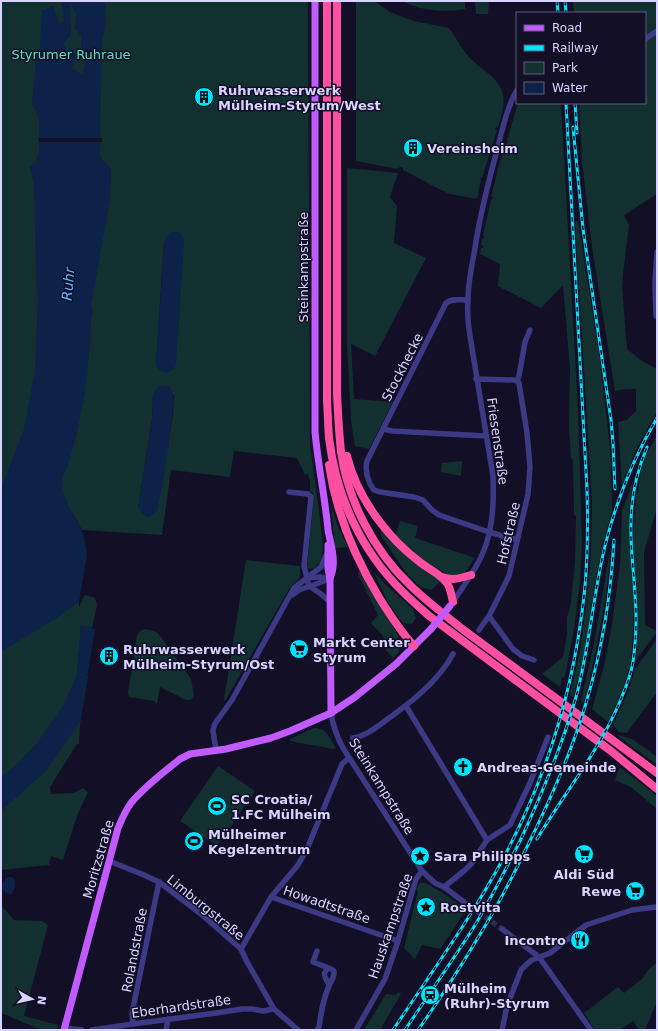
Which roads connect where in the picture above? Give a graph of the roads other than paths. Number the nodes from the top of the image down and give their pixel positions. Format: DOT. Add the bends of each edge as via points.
graph roads {
  1 [pos="315,1"];
  2 [pos="327,1"];
  3 [pos="337,1"];
  4 [pos="657,31"];
  5 [pos="646,38"];
  6 [pos="516,92"];
  7 [pos="657,252"];
  8 [pos="468,300"];
  9 [pos="656,316"];
  10 [pos="530,330"];
  11 [pos="476,379"];
  12 [pos="517,381"];
  13 [pos="338,421"];
  14 [pos="383,429"];
  15 [pos="486,436"];
  16 [pos="329,437"];
  17 [pos="289,492"];
  18 [pos="489,532"];
  19 [pos="329,533"];
  20 [pos="517,540"];
  21 [pos="328,550"];
  22 [pos="471,575"];
  23 [pos="441,577"];
  24 [pos="307,578"];
  25 [pos="330,579"];
  26 [pos="309,586"];
  27 [pos="290,596"];
  28 [pos="330,602"];
  29 [pos="451,604"];
  30 [pos="489,616"];
  31 [pos="479,630"];
  32 [pos="414,646"];
  33 [pos="453,654"];
  34 [pos="534,660"];
  35 [pos="406,706"];
  36 [pos="331,712"];
  37 [pos="548,737"];
  38 [pos="353,738"];
  39 [pos="216,750"];
  40 [pos="349,758"];
  41 [pos="657,773"];
  42 [pos="657,789"];
  43 [pos="487,840"];
  44 [pos="109,861"];
  45 [pos="422,871"];
  46 [pos="159,882"];
  47 [pos="444,887"];
  48 [pos="272,897"];
  49 [pos="468,905"];
  50 [pos="657,907"];
  51 [pos="502,929"];
  52 [pos="398,941"];
  53 [pos="241,949"];
  54 [pos="317,951"];
  55 [pos="539,957"];
  56 [pos="328,968"];
  57 [pos="329,985"];
  58 [pos="274,1009"];
  59 [pos="168,1019"];
  60 [pos="133,1024"];
  61 [pos="64,1029"];
  62 [pos="82,1030"];
  63 [pos="92,1030"];
  64 [pos="166,1030"];
  65 [pos="298,1030"];
  66 [pos="317,1030"];
  67 [pos="356,1030"];
  68 [pos="502,1030"];
  69 [pos="590,1030"];
  1 -- 19 [label="main road, Steinkampstraße" via="315,432"];
  2 -- 16 [label="highway"];
  3 -- 13 [label="highway"];
  4 -- 5 [label="street"];
  6 -- 8 [label="street, Friesenstraße" via="489,180 469,282"];
  7 -- 9 [label="street"];
  8 -- 11 [label="street, Friesenstraße" via="467,316"];
  8 -- 14 [label="street, Stockhecke" via="450,300 446,303"];
  10 -- 12 [label="street, Hofstraße"];
  11 -- 12 [label="street"];
  11 -- 15 [label="street, Friesenstraße"];
  12 -- 20 [label="street, Hofstraße" via="527,433 530,467 528,494"];
  13 -- 23 [label="highway" via="349,464 363,497 377,519 399,544"];
  13 -- 41 [label="highway" via="347,480 357,507 388,560 409,584 432,606"];
  14 -- 15 [label="street"];
  14 -- 18 [label="street, Stockhecke" via="367,461 367,475 374,490 423,500 439,515"];
  15 -- 18 [label="street, Friesenstraße" via="494,491"];
  16 -- 32 [label="highway" via="331,480 351,543 390,615"];
  16 -- 42 [label="highway" via="338,483 347,510 363,542 402,592 428,615 611,751"];
  17 -- 24 [label="street" via="308,494 311,497 304,566"];
  18 -- 20 [label="street"];
  18 -- 22 [label="street, Friesenstraße" via="480,560"];
  19 -- 21 [label="main road, Steinkampstraße"];
  19 -- 25 [label="main road, Steinkampstraße" via="333,566"];
  20 -- 30 [label="street, Hofstraße" via="509,576"];
  21 -- 24 [label="street" via="321,567"];
  21 -- 25 [label="main road, Steinkampstraße"];
  22 -- 23 [label="highway" via="457,579"];
  22 -- 29 [label="street, Friesenstraße"];
  23 -- 29 [label="highway" via="449,587"];
  24 -- 25 [label="street"];
  24 -- 26 [label="street"];
  24 -- 27 [label="street" via="294,588"];
  25 -- 26 [label="street"];
  25 -- 28 [label="main road, Steinkampstraße"];
  26 -- 27 [label="street"];
  26 -- 28 [label="street"];
  27 -- 39 [label="street" via="232,700 214,726"];
  28 -- 36 [label="main road, Steinkampstraße"];
  29 -- 32 [label="main road, Friesenstraße, bridge"];
  30 -- 31 [label="street, Hofstraße"];
  30 -- 34 [label="street" via="513,649 522,656"];
  32 -- 36 [label="main road, Friesenstraße" via="355,697"];
  33 -- 35 [label="street" via="426,689"];
  35 -- 38 [label="street" via="365,735"];
  35 -- 43 [label="street"];
  36 -- 39 [label="main road, Friesenstraße" via="271,738"];
  36 -- 40 [label="street, Steinkampstraße" via="337,738"];
  37 -- 43 [label="street" via="512,822"];
  39 -- 44 [label="main road, Moritzstraße" via="190,754 180,759 141,792 124,814"];
  40 -- 45 [label="street, Steinkampstraße"];
  40 -- 48 [label="street" via="342,764 308,849"];
  43 -- 47 [label="street" via="472,863"];
  44 -- 46 [label="street, Limburgstraße"];
  44 -- 61 [label="main road, Moritzstraße"];
  45 -- 47 [label="street, Steinkampstraße" via="435,883"];
  45 -- 52 [label="street, Hauskampstraße" via="416,879"];
  46 -- 53 [label="street, Limburgstraße"];
  46 -- 60 [label="street, Rolandstraße" via="132,1013"];
  47 -- 49 [label="street, Steinkampstraße"];
  48 -- 52 [label="street, Howadtstraße"];
  48 -- 53 [label="street"];
  50 -- 55 [label="street" via="632,910 586,926"];
  51 -- 55 [label="street"];
  52 -- 67 [label="street, Hauskampstraße" via="385,979"];
  53 -- 58 [label="street, Limburgstraße"];
  54 -- 56 [label="street" via="313,962"];
  55 -- 68 [label="street" via="521,970 507,1006"];
  55 -- 69 [label="street"];
  56 -- 57 [label="street" via="324,976"];
  56 -- 57 [label="street" via="334,971"];
  57 -- 66 [label="street"];
  58 -- 59 [label="street, Eberhardstraße" via="242,1009"];
  58 -- 65 [label="street, Limburgstraße"];
  59 -- 60 [label="street, Eberhardstraße"];
  59 -- 64 [label="street"];
  60 -- 63 [label="street, Eberhardstraße"];
  61 -- 62 [label="street"];
}
